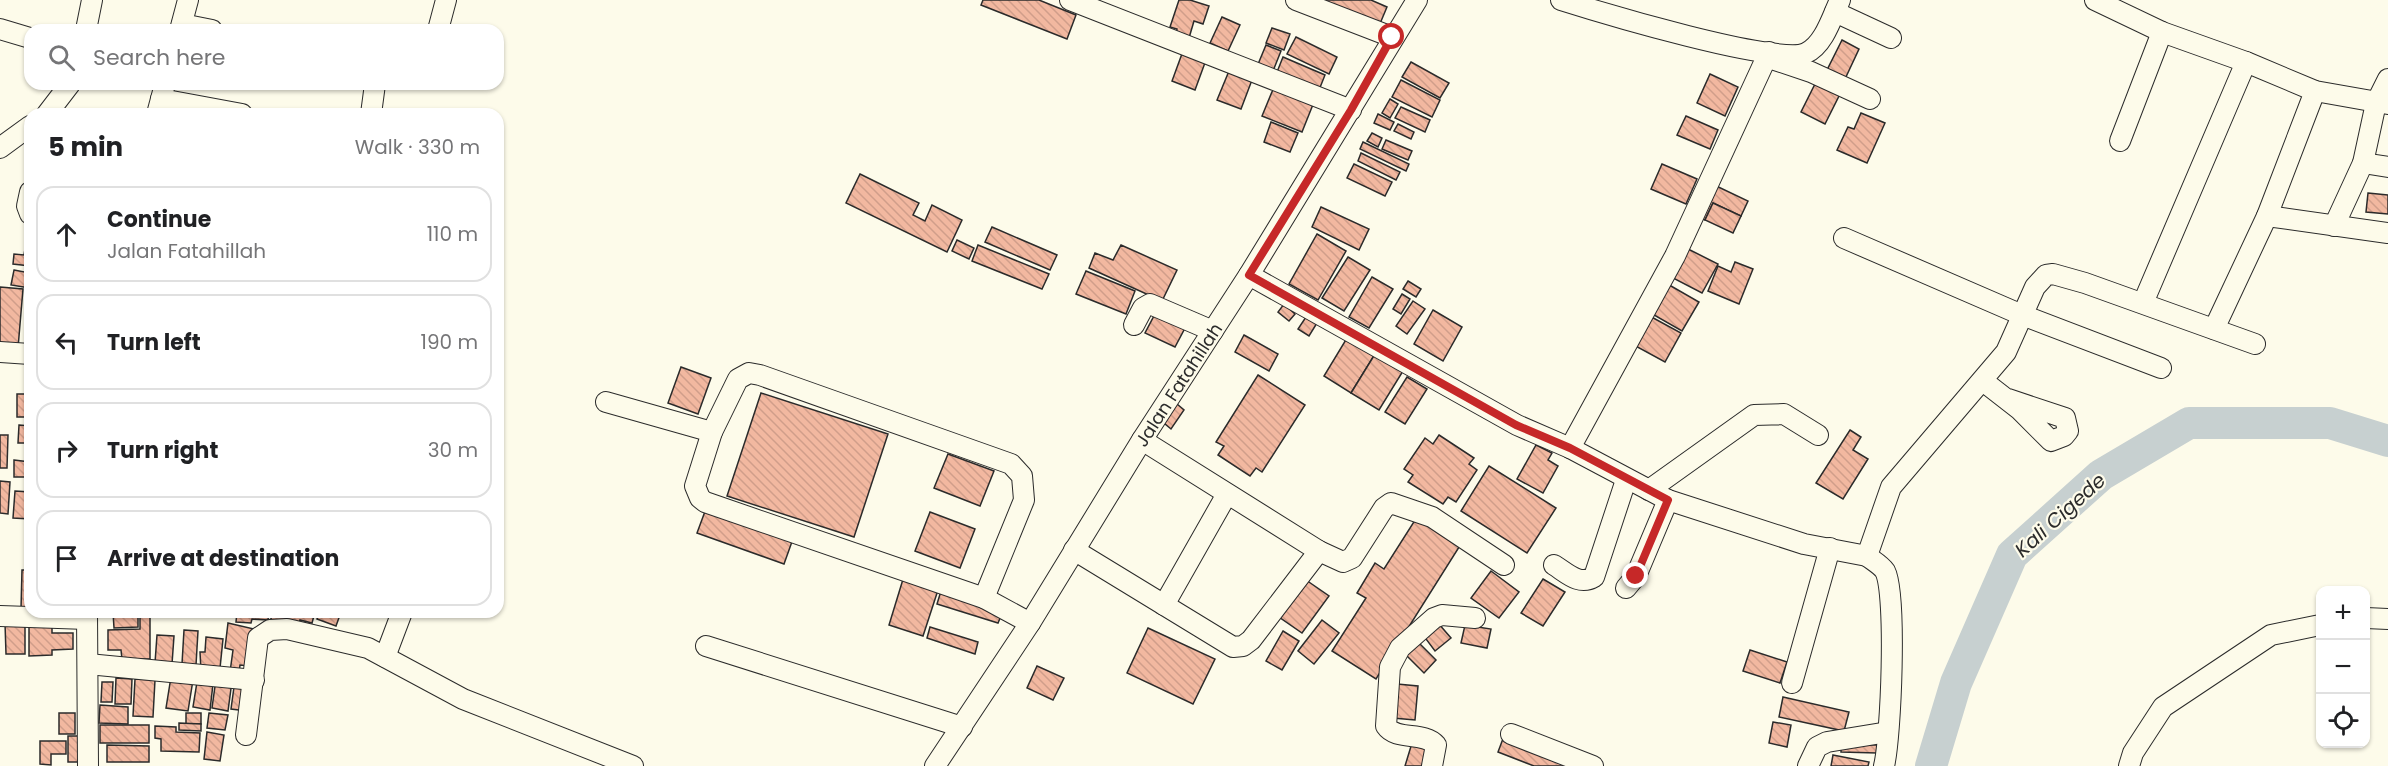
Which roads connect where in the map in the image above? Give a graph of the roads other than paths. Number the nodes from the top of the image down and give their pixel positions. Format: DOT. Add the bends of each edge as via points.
graph roads {
  1 [pos="92,0"];
  2 [pos="188,0"];
  3 [pos="446,0"];
  4 [pos="1070,0"];
  5 [pos="1296,0"];
  6 [pos="1417,0"];
  7 [pos="1562,0"];
  8 [pos="2095,0"];
  9 [pos="1837,6"];
  10 [pos="87,24"];
  11 [pos="182,24"];
  12 [pos="440,24"];
  13 [pos="0,29"];
  14 [pos="2162,32"];
  15 [pos="24,36"];
  16 [pos="1392,37"];
  17 [pos="1891,38"];
  18 [pos="1768,54"];
  19 [pos="2246,62"];
  20 [pos="2388,79"];
  21 [pos="65,90"];
  22 [pos="374,90"];
  23 [pos="2315,91"];
  24 [pos="161,99"];
  25 [pos="1870,99"];
  26 [pos="2382,103"];
  27 [pos="52,108"];
  28 [pos="210,108"];
  29 [pos="372,108"];
  30 [pos="1351,110"];
  31 [pos="24,130"];
  32 [pos="2120,141"];
  33 [pos="0,148"];
  34 [pos="2363,163"];
  35 [pos="2388,167"];
  36 [pos="2267,216"];
  37 [pos="2334,226"];
  38 [pos="2388,233"];
  39 [pos="1844,238"];
  40 [pos="1249,275"];
  41 [pos="2143,303"];
  42 [pos="2022,315"];
  43 [pos="1134,325"];
  44 [pos="2214,329"];
  45 [pos="1213,332"];
  46 [pos="2255,344"];
  47 [pos="0,351"];
  48 [pos="24,353"];
  49 [pos="2161,368"];
  50 [pos="1983,381"];
  51 [pos="2008,399"];
  52 [pos="606,402"];
  53 [pos="712,432"];
  54 [pos="1818,435"];
  55 [pos="1142,440"];
  56 [pos="1570,448"];
  57 [pos="1626,480"];
  58 [pos="1649,490"];
  59 [pos="1227,494"];
  60 [pos="1668,500"];
  61 [pos="1830,548"];
  62 [pos="1074,550"];
  63 [pos="1319,551"];
  64 [pos="1867,556"];
  65 [pos="1504,565"];
  66 [pos="1554,565"];
  67 [pos="1626,588"];
  68 [pos="984,598"];
  69 [pos="1164,605"];
  70 [pos="0,616"];
  71 [pos="24,616"];
  72 [pos="87,618"];
  73 [pos="400,618"];
  74 [pos="1475,618"];
  75 [pos="2370,618"];
  76 [pos="2388,619"];
  77 [pos="1030,622"];
  78 [pos="2316,626"];
  79 [pos="706,646"];
  80 [pos="385,657"];
  81 [pos="88,664"];
  82 [pos="254,680"];
  83 [pos="1792,683"];
  84 [pos="962,727"];
  85 [pos="1888,732"];
  86 [pos="1511,734"];
  87 [pos="246,735"];
  88 [pos="88,766"];
  89 [pos="633,766"];
  90 [pos="935,766"];
  91 [pos="1432,766"];
  92 [pos="1593,766"];
  93 [pos="1808,766"];
  94 [pos="1884,766"];
  95 [pos="2129,766"];
  1 -- 10 [label="street"];
  2 -- 11 [label="street"];
  3 -- 12 [label="street"];
  4 -- 30 [label="street"];
  5 -- 16 [label="street"];
  6 -- 16 [label="street, Jalan Fatahillah"];
  7 -- 18 [label="street"];
  8 -- 14 [label="street"];
  9 -- 17 [label="street"];
  9 -- 18 [label="street" via="1818,45 1805,54"];
  13 -- 15 [label="street"];
  14 -- 19 [label="street"];
  14 -- 32 [label="street"];
  16 -- 30 [label="street, Jalan Fatahillah"];
  18 -- 25 [label="street"];
  18 -- 56 [label="street" via="1675,256"];
  19 -- 23 [label="street"];
  19 -- 41 [label="street"];
  20 -- 26 [label="street"];
  21 -- 27 [label="street"];
  22 -- 29 [label="street"];
  23 -- 26 [label="street"];
  23 -- 36 [label="street"];
  24 -- 28 [label="street"];
  26 -- 34 [label="street"];
  30 -- 40 [label="street, Jalan Fatahillah"];
  31 -- 33 [label="street"];
  34 -- 35 [label="street"];
  34 -- 37 [label="street"];
  36 -- 37 [label="street"];
  36 -- 44 [label="street"];
  37 -- 38 [label="street"];
  39 -- 42 [label="street"];
  40 -- 45 [label="street, Jalan Fatahillah"];
  40 -- 56 [label="street" via="1516,425"];
  41 -- 42 [label="street" via="2053,274 2041,278"];
  41 -- 44 [label="street"];
  42 -- 49 [label="street"];
  42 -- 50 [label="street" via="2006,352"];
  43 -- 45 [label="street" via="1143,308 1150,304"];
  44 -- 46 [label="street"];
  45 -- 55 [label="street, Jalan Fatahillah"];
  47 -- 48 [label="street"];
  50 -- 51 [label="street"];
  50 -- 64 [label="street" via="1891,486"];
  52 -- 53 [label="street"];
  53 -- 68 [label="street" via="694,486 705,502"];
  53 -- 68 [label="street" via="738,379 760,375 1011,464 1022,476 1024,500"];
  54 -- 58 [label="street" via="1784,414 1754,415"];
  55 -- 59 [label="street"];
  55 -- 62 [label="street, Jalan Fatahillah"];
  56 -- 57 [label="street"];
  57 -- 58 [label="street"];
  57 -- 66 [label="street" via="1594,577 1578,580"];
  58 -- 60 [label="street"];
  59 -- 63 [label="street"];
  59 -- 69 [label="street"];
  60 -- 61 [label="street" via="1804,544"];
  60 -- 67 [label="street" via="1636,576"];
  61 -- 64 [label="street"];
  61 -- 83 [label="street"];
  62 -- 69 [label="street"];
  62 -- 77 [label="street, Jalan Fatahillah"];
  63 -- 65 [label="street" via="1343,562 1352,558 1391,503 1432,517"];
  63 -- 69 [label="street" via="1243,646 1233,647"];
  64 -- 85 [label="street" via="1884,571 1893,609"];
  68 -- 77 [label="street"];
  70 -- 71 [label="street"];
  72 -- 81 [label="street"];
  73 -- 80 [label="street"];
  74 -- 91 [label="street" via="1434,618 1407,639 1392,661 1386,726 1391,732 1431,740 1436,745"];
  75 -- 76 [label="street"];
  77 -- 84 [label="street, Jalan Fatahillah"];
  78 -- 95 [label="street" via="2271,635 2163,707 2133,753"];
  79 -- 84 [label="street"];
  80 -- 82 [label="street" via="368,648 301,632 270,630 258,638"];
  80 -- 89 [label="street" via="464,699"];
  81 -- 82 [label="street"];
  81 -- 88 [label="street"];
  82 -- 87 [label="street"];
  84 -- 90 [label="street, Jalan Fatahillah"];
  85 -- 93 [label="street" via="1827,742 1817,747"];
  85 -- 94 [label="street"];
  86 -- 92 [label="street"];
}
